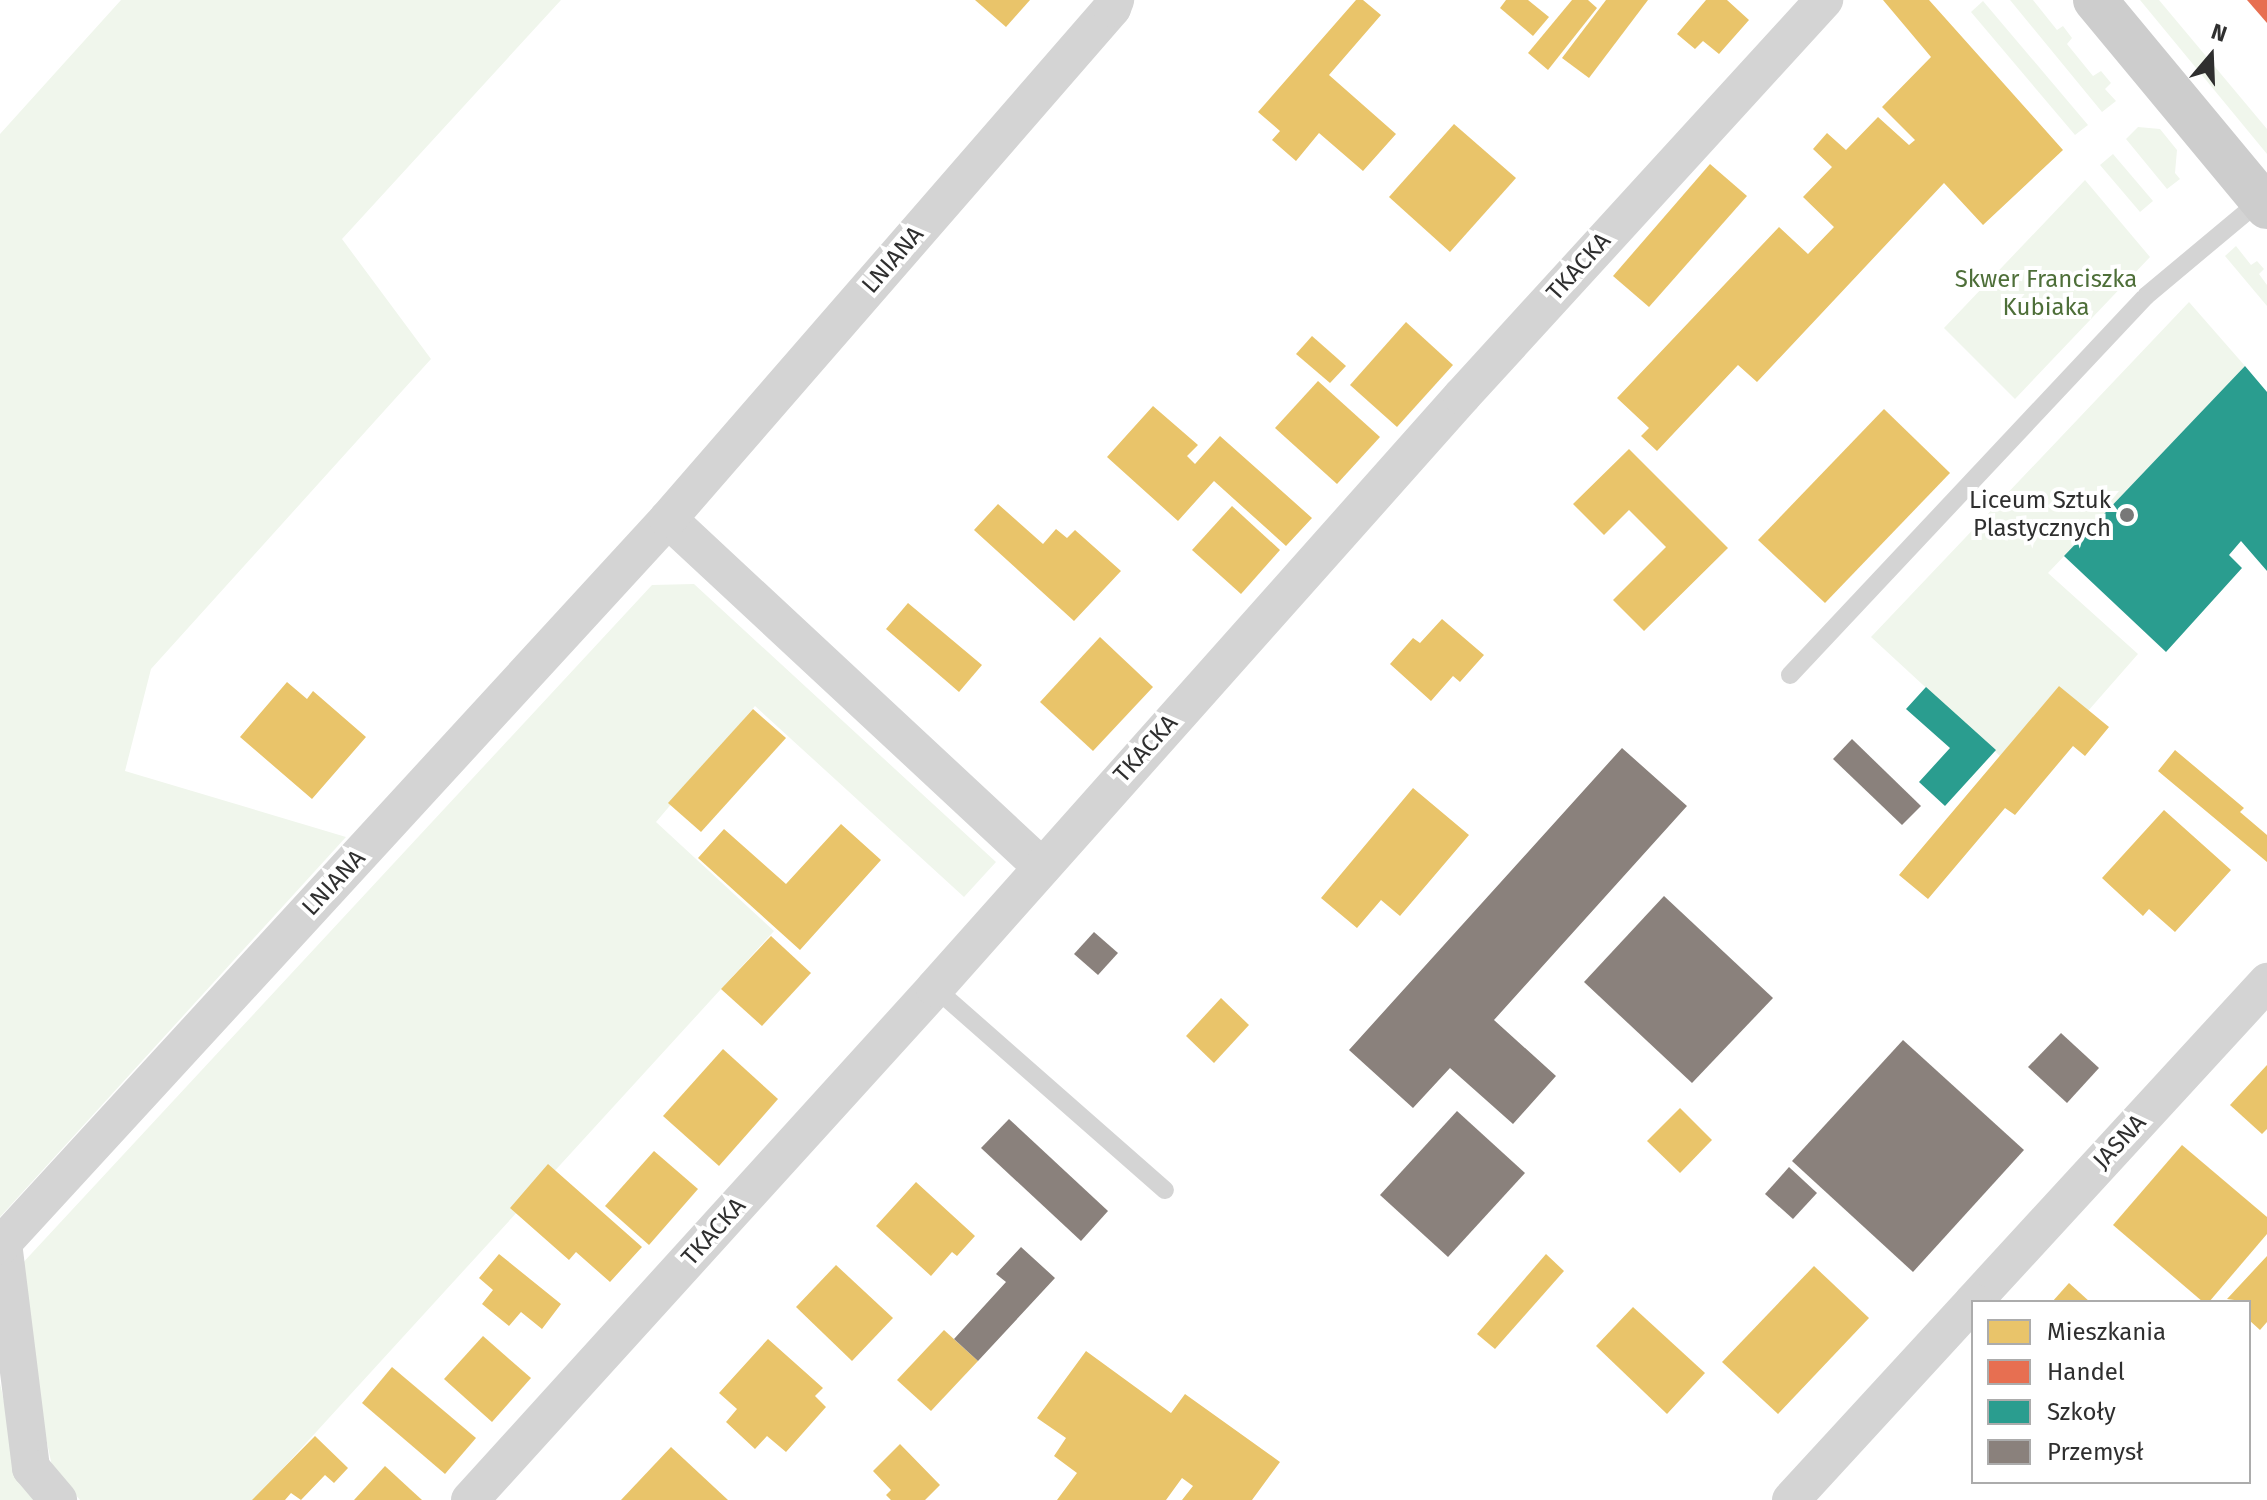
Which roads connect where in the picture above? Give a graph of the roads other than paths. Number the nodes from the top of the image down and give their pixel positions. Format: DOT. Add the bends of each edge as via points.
graph roads {
  1 [pos="1115,0"];
  2 [pos="1824,0"];
  3 [pos="2095,0"];
  4 [pos="2264,204"];
  5 [pos="668,519"];
  6 [pos="1790,675"];
  7 [pos="1042,867"];
  8 [pos="2267,982"];
  9 [pos="935,988"];
  10 [pos="1165,1190"];
  11 [pos="1,1245"];
  12 [pos="1975,1300"];
  13 [pos="1971,1304"];
  14 [pos="58,1500"];
  15 [pos="470,1500"];
  16 [pos="1791,1500"];
  1 -- 5 [label="street, LNIANA"];
  2 -- 7 [label="street, TKACKA"];
  3 -- 4 [label="street"];
  4 -- 6 [label="lane" via="2146,296"];
  5 -- 7 [label="street"];
  5 -- 11 [label="street, LNIANA"];
  7 -- 9 [label="street, TKACKA"];
  8 -- 12 [label="street, JASNA"];
  9 -- 10 [label="lane"];
  9 -- 15 [label="street, TKACKA"];
  11 -- 14 [label="street" via="31,1468"];
  13 -- 16 [label="street, JASNA"];
}
